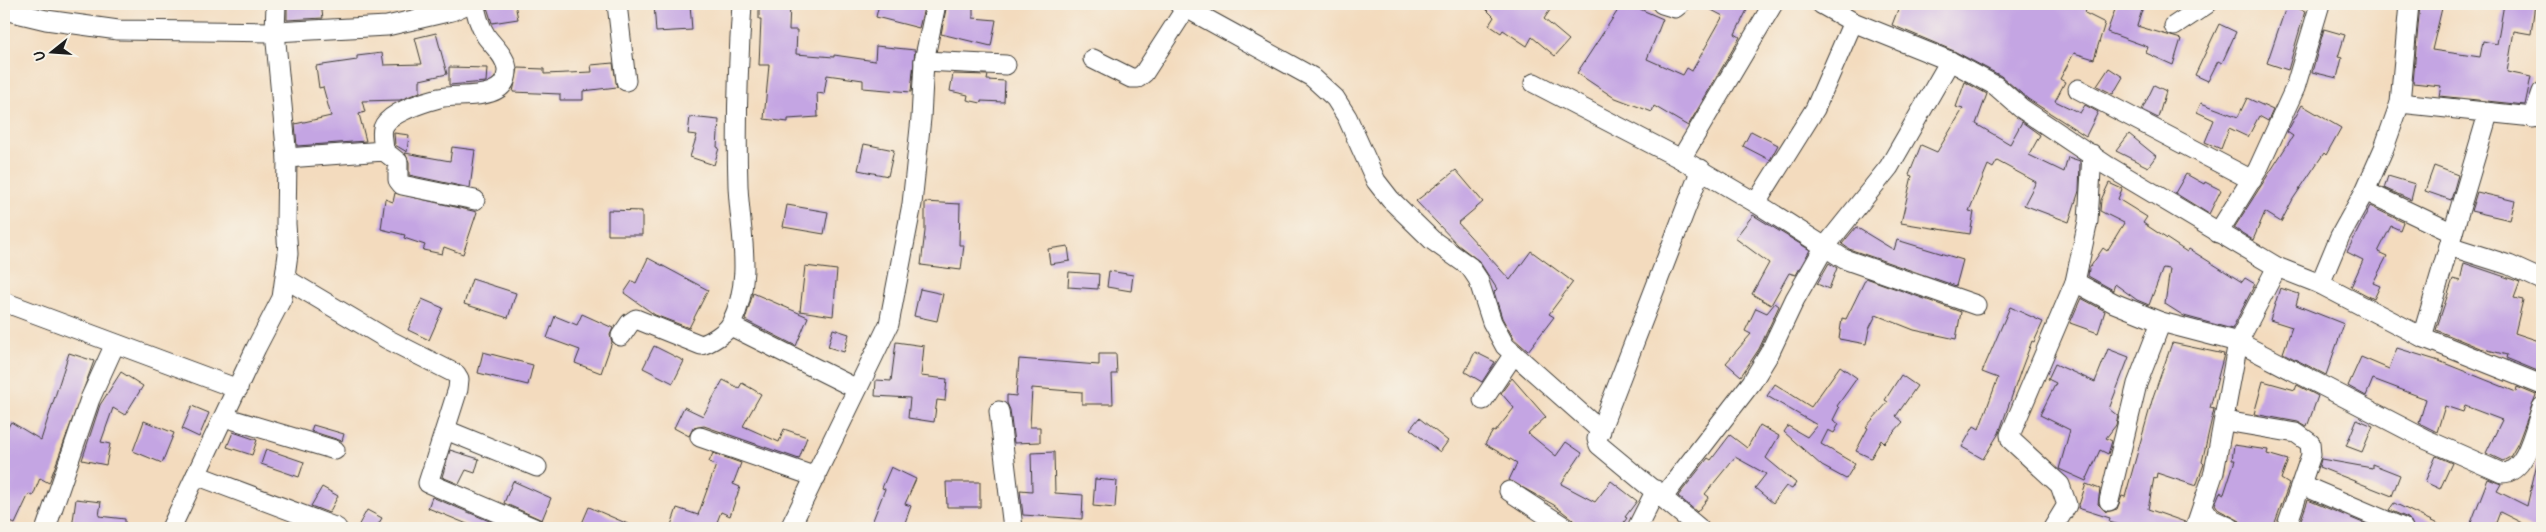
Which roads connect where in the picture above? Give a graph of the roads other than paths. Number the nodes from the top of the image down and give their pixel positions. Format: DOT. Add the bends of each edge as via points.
graph roads {
  1 [pos="276,4"];
  2 [pos="468,4"];
  3 [pos="475,4"];
  4 [pos="617,4"];
  5 [pos="742,4"];
  6 [pos="936,4"];
  7 [pos="1662,4"];
  8 [pos="1680,4"];
  9 [pos="1773,4"];
  10 [pos="1821,4"];
  11 [pos="2207,4"];
  12 [pos="2320,4"];
  13 [pos="2409,4"];
  14 [pos="1183,6"];
  15 [pos="25,9"];
  16 [pos="4,10"];
  17 [pos="1853,22"];
  18 [pos="2174,26"];
  19 [pos="275,32"];
  20 [pos="1093,59"];
  21 [pos="924,61"];
  22 [pos="1950,61"];
  23 [pos="1006,65"];
  24 [pos="626,80"];
  25 [pos="1534,83"];
  26 [pos="2078,89"];
  27 [pos="2542,92"];
  28 [pos="2400,103"];
  29 [pos="2488,114"];
  30 [pos="2538,118"];
  31 [pos="384,151"];
  32 [pos="2092,154"];
  33 [pos="287,158"];
  34 [pos="1681,159"];
  35 [pos="1701,169"];
  36 [pos="2252,180"];
  37 [pos="2365,191"];
  38 [pos="475,200"];
  39 [pos="1756,202"];
  40 [pos="2218,233"];
  41 [pos="2451,240"];
  42 [pos="1824,248"];
  43 [pos="2277,268"];
  44 [pos="286,278"];
  45 [pos="2542,280"];
  46 [pos="2075,282"];
  47 [pos="2320,284"];
  48 [pos="4,302"];
  49 [pos="1976,305"];
  50 [pos="2161,322"];
  51 [pos="731,326"];
  52 [pos="621,336"];
  53 [pos="2422,337"];
  54 [pos="2238,342"];
  55 [pos="115,344"];
  56 [pos="1514,354"];
  57 [pos="2542,385"];
  58 [pos="238,389"];
  59 [pos="857,389"];
  60 [pos="1483,400"];
  61 [pos="2542,407"];
  62 [pos="999,411"];
  63 [pos="224,417"];
  64 [pos="2225,421"];
  65 [pos="446,430"];
  66 [pos="1601,431"];
  67 [pos="700,437"];
  68 [pos="335,450"];
  69 [pos="536,467"];
  70 [pos="196,475"];
  71 [pos="816,477"];
  72 [pos="2302,485"];
  73 [pos="1509,491"];
  74 [pos="1660,493"];
  75 [pos="2109,501"];
  76 [pos="2203,507"];
  77 [pos="46,528"];
  78 [pos="171,528"];
  79 [pos="336,528"];
  80 [pos="534,528"];
  81 [pos="790,528"];
  82 [pos="1013,528"];
  83 [pos="1566,528"];
  84 [pos="1637,528"];
  85 [pos="1699,528"];
  86 [pos="2054,528"];
  87 [pos="2195,528"];
  88 [pos="2230,528"];
  89 [pos="2286,528"];
  90 [pos="2403,528"];
  1 -- 19 [label="street"];
  2 -- 19 [label="street" via="452,11 387,26"];
  3 -- 31 [label="street" via="480,25 503,58 507,71 504,83 483,94 439,98 395,115 382,130"];
  4 -- 24 [label="street"];
  5 -- 51 [label="street" via="738,60 738,188 745,255 741,290"];
  6 -- 21 [label="street"];
  7 -- 8 [label="street" via="1675,8"];
  9 -- 34 [label="street"];
  10 -- 17 [label="street"];
  11 -- 18 [label="street"];
  12 -- 36 [label="street" via="2295,88"];
  13 -- 28 [label="street"];
  14 -- 20 [label="street" via="1138,78 1131,78"];
  14 -- 56 [label="street" via="1312,77 1335,98 1376,181 1432,240 1470,267 1478,279 1492,322 1505,346"];
  15 -- 16 [label="street"];
  15 -- 19 [label="street" via="118,30"];
  17 -- 22 [label="street"];
  17 -- 39 [label="street" via="1815,109"];
  19 -- 33 [label="street"];
  21 -- 23 [label="street"];
  21 -- 59 [label="street" via="922,118 912,204 889,324"];
  22 -- 32 [label="street" via="1996,86 2021,108"];
  22 -- 42 [label="street" via="1890,167"];
  25 -- 34 [label="street"];
  26 -- 36 [label="street"];
  27 -- 30 [label="street"];
  28 -- 29 [label="street"];
  28 -- 37 [label="street"];
  29 -- 30 [label="street"];
  29 -- 41 [label="street"];
  31 -- 33 [label="street"];
  31 -- 38 [label="street" via="398,162 398,180 402,184"];
  32 -- 40 [label="street"];
  32 -- 46 [label="street" via="2088,221"];
  33 -- 44 [label="street"];
  34 -- 35 [label="street"];
  35 -- 39 [label="street"];
  35 -- 66 [label="street"];
  36 -- 40 [label="street"];
  37 -- 41 [label="street"];
  37 -- 47 [label="street" via="2340,236"];
  39 -- 42 [label="street"];
  40 -- 43 [label="street"];
  41 -- 45 [label="street"];
  41 -- 53 [label="street"];
  42 -- 49 [label="street" via="1844,259"];
  42 -- 74 [label="street" via="1752,382"];
  43 -- 47 [label="street"];
  43 -- 54 [label="street"];
  44 -- 58 [label="street" via="282,298"];
  44 -- 65 [label="street" via="387,339 456,374 460,384"];
  46 -- 50 [label="street" via="2114,303"];
  46 -- 86 [label="street" via="2010,435 2011,440 2064,492 2067,505"];
  47 -- 53 [label="street"];
  48 -- 55 [label="street"];
  50 -- 54 [label="street"];
  50 -- 75 [label="street" via="2137,384"];
  51 -- 52 [label="street" via="701,345 636,319 630,322"];
  51 -- 59 [label="street"];
  53 -- 57 [label="street"];
  54 -- 61 [label="street" via="2425,439 2502,473 2514,470 2522,461"];
  54 -- 64 [label="street"];
  55 -- 58 [label="street"];
  55 -- 77 [label="street" via="90,399"];
  56 -- 60 [label="street"];
  56 -- 66 [label="street"];
  58 -- 63 [label="street"];
  59 -- 71 [label="street"];
  62 -- 82 [label="street"];
  63 -- 68 [label="street"];
  63 -- 70 [label="street"];
  64 -- 72 [label="street" via="2296,433 2306,438 2311,455"];
  64 -- 76 [label="street"];
  65 -- 69 [label="street"];
  65 -- 80 [label="street" via="428,484"];
  66 -- 74 [label="street" via="1597,439 1599,445"];
  67 -- 71 [label="street"];
  70 -- 78 [label="street"];
  70 -- 79 [label="street"];
  71 -- 81 [label="street"];
  72 -- 89 [label="street"];
  72 -- 90 [label="street"];
  73 -- 83 [label="street"];
  74 -- 84 [label="street"];
  74 -- 85 [label="street"];
  76 -- 87 [label="street"];
  76 -- 88 [label="street" via="2211,519"];
}
